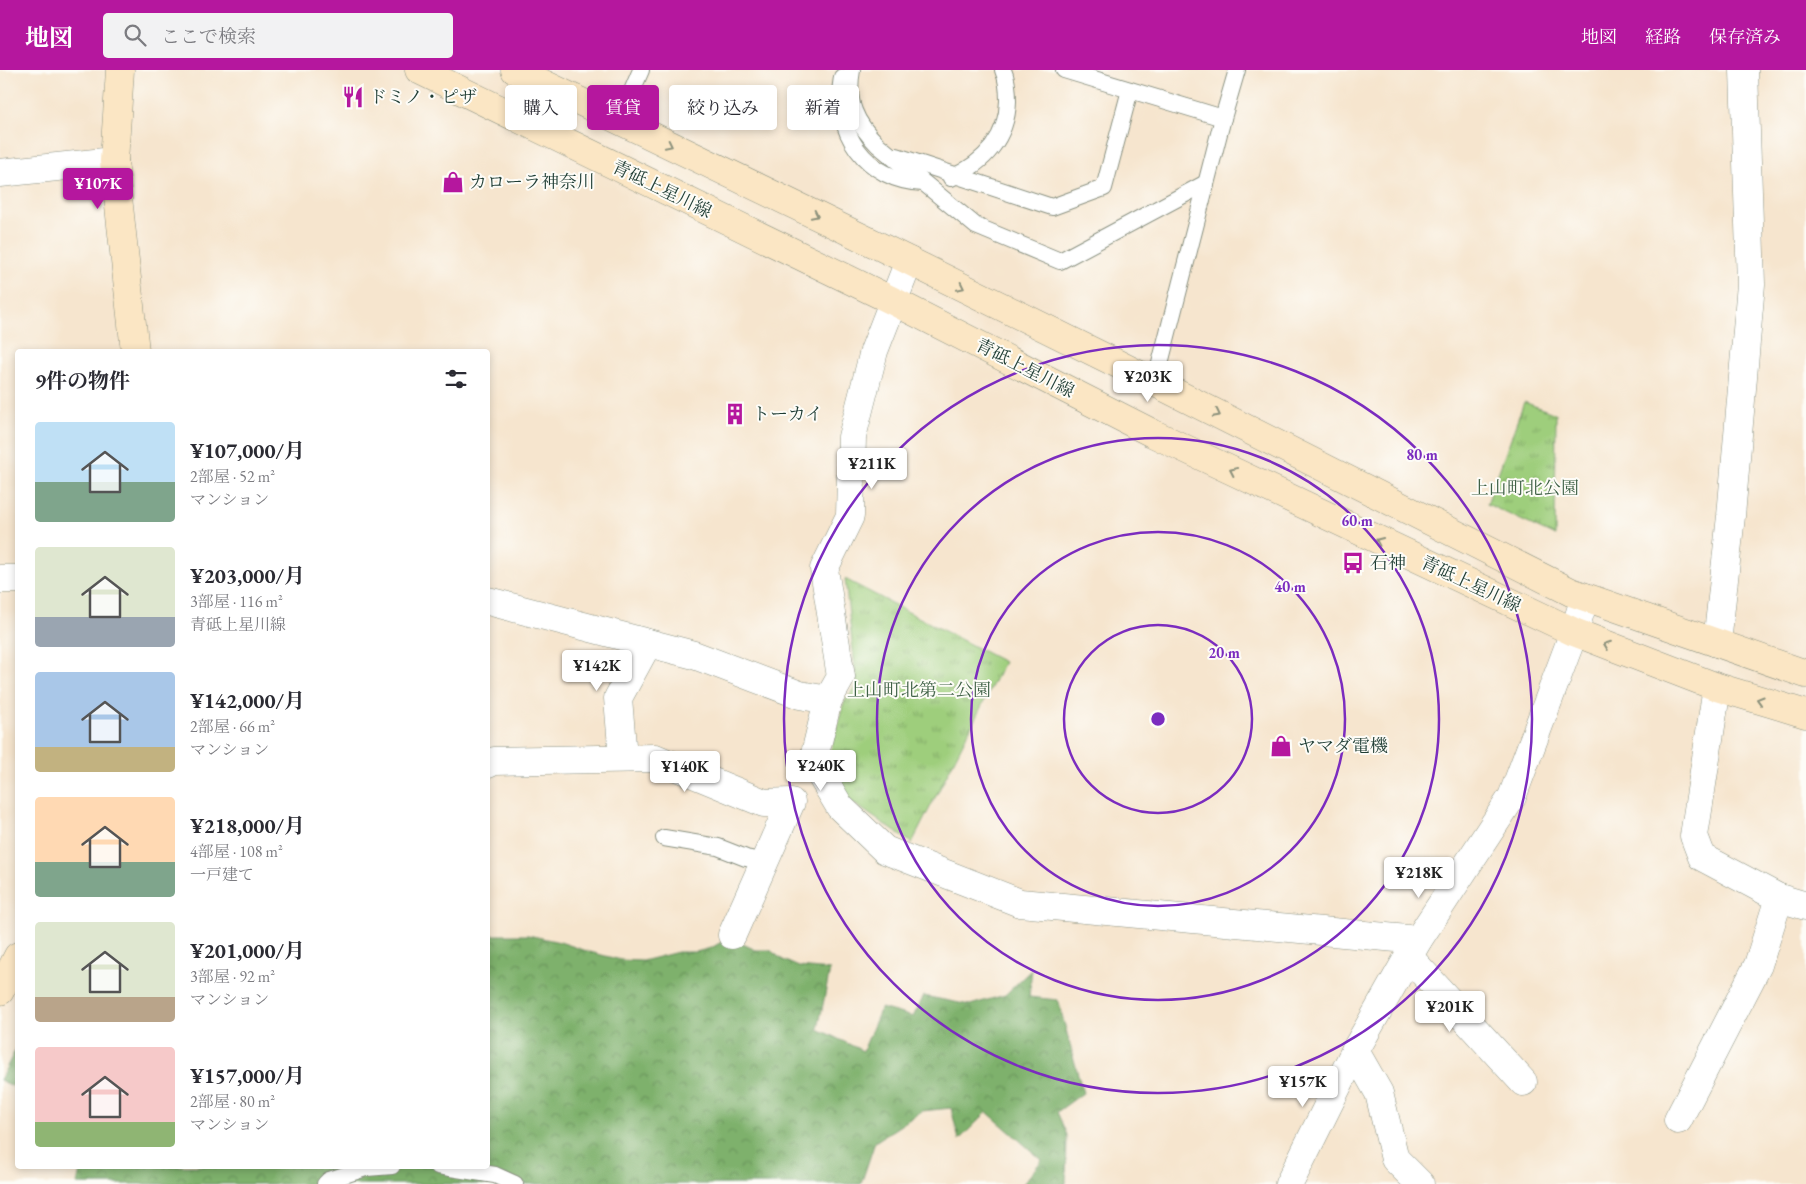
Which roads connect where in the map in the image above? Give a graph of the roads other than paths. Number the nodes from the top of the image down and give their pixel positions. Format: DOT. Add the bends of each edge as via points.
graph roads {
  1 [pos="120,70"];
  2 [pos="419,70"];
  3 [pos="515,70"];
  4 [pos="641,70"];
  5 [pos="843,70"];
  6 [pos="852,70"];
  7 [pos="1003,70"];
  8 [pos="1064,70"];
  9 [pos="1237,70"];
  10 [pos="1744,70"];
  11 [pos="635,85"];
  12 [pos="1130,90"];
  13 [pos="587,105"];
  14 [pos="1223,118"];
  15 [pos="638,130"];
  16 [pos="888,153"];
  17 [pos="114,161"];
  18 [pos="0,173"];
  19 [pos="1206,183"];
  20 [pos="909,261"];
  21 [pos="894,302"];
  22 [pos="135,349"];
  23 [pos="1155,383"];
  24 [pos="0,579"];
  25 [pos="15,579"];
  26 [pos="1585,597"];
  27 [pos="490,603"];
  28 [pos="1574,632"];
  29 [pos="648,643"];
  30 [pos="1717,643"];
  31 [pos="1806,674"];
  32 [pos="1717,686"];
  33 [pos="828,700"];
  34 [pos="1806,714"];
  35 [pos="623,758"];
  36 [pos="813,762"];
  37 [pos="490,763"];
  38 [pos="792,802"];
  39 [pos="664,838"];
  40 [pos="765,862"];
  41 [pos="1779,898"];
  42 [pos="1806,906"];
  43 [pos="732,935"];
  44 [pos="1413,948"];
  45 [pos="15,962"];
  46 [pos="0,991"];
  47 [pos="1355,1051"];
  48 [pos="1523,1082"];
  49 [pos="1678,1120"];
  50 [pos="363,1169"];
  51 [pos="457,1169"];
  52 [pos="325,1184"];
  53 [pos="515,1184"];
  54 [pos="1288,1184"];
  55 [pos="1420,1184"];
  1 -- 17 [label="main road"];
  2 -- 21 [label="main road, 青砥上星川線"];
  3 -- 13 [label="main road, 青砥上星川線"];
  4 -- 11 [label="lane"];
  5 -- 7 [label="lane" via="840,109 845,130 856,149 871,165 890,176 931,183 966,171 994,146 1003,129 1007,111 1008,92"];
  6 -- 16 [label="lane" via="849,87 854,112 864,131"];
  8 -- 12 [label="lane"];
  9 -- 14 [label="lane"];
  10 -- 30 [label="street" via="1751,284"];
  12 -- 14 [label="lane"];
  12 -- 16 [label="lane" via="1104,188 1052,207"];
  14 -- 19 [label="lane"];
  15 -- 20 [label="main road, 青砥上星川線, one-way"];
  16 -- 19 [label="lane" via="976,226 1060,261"];
  17 -- 18 [label="street"];
  17 -- 22 [label="main road"];
  19 -- 23 [label="lane"];
  20 -- 21 [label="street"];
  20 -- 23 [label="main road, 青砥上星川線, one-way"];
  28 -- 21 [label="main road, 青砥上星川線, one-way" via="1152,433"];
  21 -- 33 [label="street" via="874,351 852,436 850,516 824,569 842,677"];
  23 -- 26 [label="main road, 青砥上星川線, one-way"];
  24 -- 25 [label="street"];
  26 -- 28 [label="street"];
  26 -- 30 [label="main road, 青砥上星川線"];
  27 -- 29 [label="street"];
  32 -- 28 [label="main road, 青砥上星川線, one-way"];
  28 -- 44 [label="street" via="1512,796"];
  29 -- 33 [label="street" via="694,655 800,695"];
  29 -- 35 [label="street" via="618,698"];
  30 -- 31 [label="main road, 青砥上星川線"];
  34 -- 32 [label="main road, 青砥上星川線, one-way"];
  32 -- 41 [label="street" via="1694,836 1702,857"];
  33 -- 36 [label="street"];
  35 -- 37 [label="street"];
  35 -- 38 [label="street" via="655,758 764,803"];
  36 -- 38 [label="street"];
  36 -- 44 [label="street" via="840,807 885,850 1020,903"];
  38 -- 40 [label="street"];
  39 -- 40 [label="lane" via="718,847"];
  40 -- 43 [label="street"];
  41 -- 42 [label="street"];
  41 -- 49 [label="street" via="1758,965"];
  44 -- 47 [label="street"];
  44 -- 48 [label="street"];
  45 -- 46 [label="main road"];
  47 -- 54 [label="street"];
  47 -- 55 [label="street" via="1379,1093 1395,1159"];
  50 -- 52 [label="lane"];
  51 -- 53 [label="lane" via="494,1175"];
}
